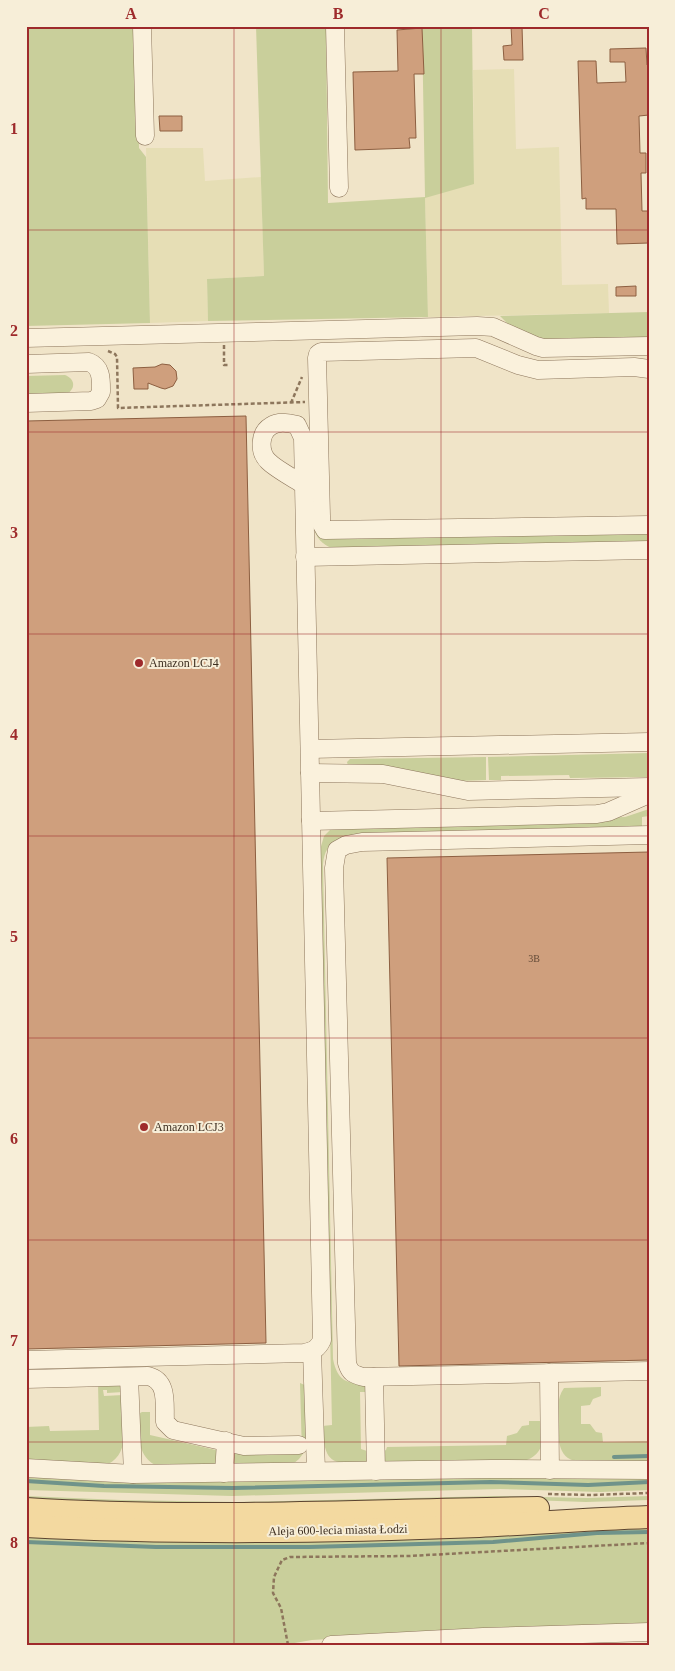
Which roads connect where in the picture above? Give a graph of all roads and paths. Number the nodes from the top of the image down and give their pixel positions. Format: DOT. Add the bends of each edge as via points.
graph roads {
  1 [pos="142,26"];
  2 [pos="335,26"];
  3 [pos="145,136"];
  4 [pos="339,188"];
  5 [pos="26,338"];
  6 [pos="527,342"];
  7 [pos="620,346"];
  8 [pos="649,346"];
  9 [pos="100,352"];
  10 [pos="26,364"];
  11 [pos="518,365"];
  12 [pos="621,367"];
  13 [pos="649,369"];
  14 [pos="318,402"];
  15 [pos="26,403"];
  16 [pos="304,485"];
  17 [pos="649,525"];
  18 [pos="649,550"];
  19 [pos="305,557"];
  20 [pos="649,742"];
  21 [pos="310,749"];
  22 [pos="310,773"];
  23 [pos="649,787"];
  24 [pos="649,794"];
  25 [pos="311,821"];
  26 [pos="649,835"];
  27 [pos="312,1352"];
  28 [pos="26,1360"];
  29 [pos="649,1371"];
  30 [pos="549,1373"];
  31 [pos="129,1377"];
  32 [pos="374,1377"];
  33 [pos="26,1379"];
  34 [pos="226,1442"];
  35 [pos="299,1445"];
  36 [pos="26,1468"];
  37 [pos="376,1470"];
  38 [pos="550,1470"];
  39 [pos="649,1470"];
  40 [pos="316,1471"];
  41 [pos="224,1473"];
  42 [pos="133,1474"];
  43 [pos="649,1506"];
  44 [pos="26,1509"];
  45 [pos="649,1517"];
  46 [pos="26,1526"];
  47 [pos="649,1543"];
  48 [pos="644,1636"];
  49 [pos="485,1641"];
  50 [pos="394,1643"];
  51 [pos="288,1645"];
  52 [pos="331,1645"];
  1 -- 3 [label="street"];
  2 -- 4 [label="street"];
  5 -- 6 [label="street" via="477,326 493,327"];
  6 -- 7 [label="street" via="543,348"];
  6 -- 11 [label="street"];
  7 -- 8 [label="street"];
  7 -- 12 [label="street"];
  9 -- 14 [label="path" via="110,351 117,357 118,408"];
  10 -- 15 [label="street" via="90,362 99,370 101,392 92,401"];
  11 -- 12 [label="street" via="538,370"];
  11 -- 14 [label="street" via="476,348 321,352 317,358"];
  12 -- 13 [label="street"];
  14 -- 17 [label="street" via="321,523 325,530"];
  16 -- 19 [label="street"];
  18 -- 19 [label="street"];
  19 -- 21 [label="street"];
  20 -- 21 [label="street"];
  21 -- 22 [label="street"];
  22 -- 23 [label="street" via="383,774 468,791"];
  22 -- 25 [label="street"];
  24 -- 25 [label="street" via="598,814"];
  25 -- 27 [label="street" via="323,1331 318,1348"];
  26 -- 32 [label="street" via="362,842 337,850 334,868 347,1363 353,1374"];
  27 -- 28 [label="street"];
  27 -- 40 [label="street"];
  29 -- 30 [label="street"];
  30 -- 32 [label="street"];
  30 -- 38 [label="street"];
  31 -- 33 [label="street"];
  31 -- 34 [label="street" via="148,1376 159,1381 164,1392 168,1427"];
  31 -- 42 [label="street"];
  32 -- 37 [label="street"];
  34 -- 35 [label="street" via="244,1446"];
  34 -- 41 [label="street"];
  36 -- 42 [label="street"];
  37 -- 38 [label="street"];
  37 -- 40 [label="street"];
  38 -- 39 [label="street"];
  40 -- 41 [label="street"];
  41 -- 42 [label="street"];
  43 -- 44 [label="main road, Aleja 600-lecia miasta Łodzi" via="270,1514"];
  45 -- 46 [label="main road, Aleja 600-lecia miasta Łodzi" via="287,1532"];
  47 -- 51 [label="path" via="410,1556 290,1557 282,1560 274,1577 273,1593 280,1608"];
  48 -- 49 [label="street"];
  49 -- 50 [label="street"];
  50 -- 52 [label="street"];
}
